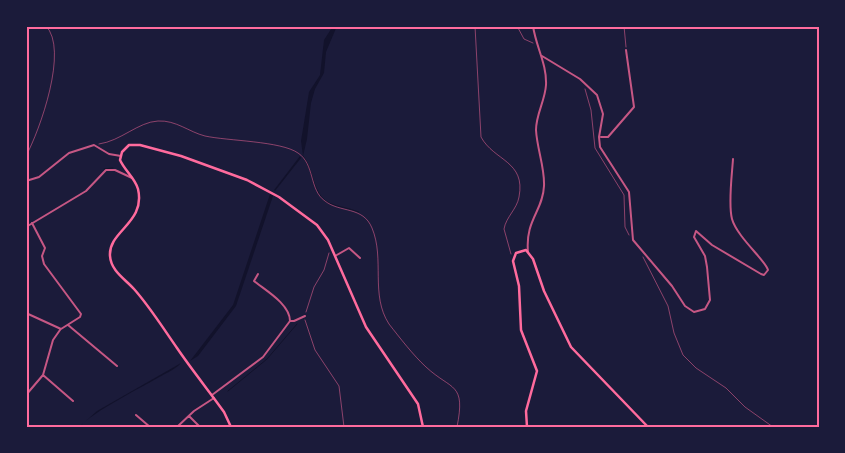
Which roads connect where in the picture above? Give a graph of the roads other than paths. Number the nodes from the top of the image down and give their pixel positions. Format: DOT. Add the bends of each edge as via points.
graph roads {
  1 [pos="533,26"];
  2 [pos="626,50"];
  3 [pos="542,56"];
  4 [pos="599,137"];
  5 [pos="121,156"];
  6 [pos="733,159"];
  7 [pos="133,178"];
  8 [pos="26,181"];
  9 [pos="32,222"];
  10 [pos="26,227"];
  11 [pos="528,252"];
  12 [pos="335,256"];
  13 [pos="360,258"];
  14 [pos="258,274"];
  15 [pos="26,313"];
  16 [pos="305,316"];
  17 [pos="290,320"];
  18 [pos="68,325"];
  19 [pos="61,329"];
  20 [pos="117,366"];
  21 [pos="42,375"];
  22 [pos="26,396"];
  23 [pos="213,397"];
  24 [pos="73,401"];
  25 [pos="136,415"];
  26 [pos="189,416"];
  27 [pos="150,427"];
  28 [pos="177,427"];
  29 [pos="200,427"];
  30 [pos="231,427"];
  31 [pos="423,427"];
  32 [pos="527,427"];
  33 [pos="648,427"];
  1 -- 3 [label="street"];
  2 -- 4 [label="street" via="634,107 608,137"];
  3 -- 4 [label="street" via="580,79 597,95 603,114"];
  3 -- 11 [label="street" via="546,85 536,130 544,187 527,232"];
  4 -- 6 [label="street" via="603,153 629,192 633,240 685,306 694,312 705,309 710,300 706,261 694,237 696,231 712,245 761,274 767,273 768,267 749,247 732,219"];
  5 -- 7 [label="main road" via="122,165"];
  5 -- 8 [label="street" via="109,154 94,145 69,153 38,177"];
  5 -- 12 [label="main road" via="126,146 140,144 246,180 279,197 321,229"];
  7 -- 9 [label="street" via="115,170 106,170 86,191"];
  7 -- 23 [label="main road" via="140,203 135,216 113,244 111,262"];
  9 -- 10 [label="street"];
  9 -- 18 [label="street" via="45,248 44,264 80,312 80,317"];
  11 -- 32 [label="main road" via="521,250 514,258 521,330 537,371 526,411"];
  11 -- 33 [label="main road" via="567,341"];
  12 -- 13 [label="street" via="349,248"];
  12 -- 31 [label="main road" via="366,326 418,404"];
  14 -- 17 [label="street" via="254,281 279,301 290,315"];
  15 -- 19 [label="street"];
  16 -- 17 [label="street"];
  17 -- 23 [label="street" via="265,355"];
  18 -- 19 [label="street"];
  18 -- 20 [label="street"];
  19 -- 21 [label="street" via="53,340"];
  21 -- 22 [label="street"];
  21 -- 24 [label="street"];
  23 -- 26 [label="street"];
  23 -- 30 [label="main road"];
  25 -- 27 [label="street"];
  26 -- 28 [label="street"];
  26 -- 29 [label="street"];
}
